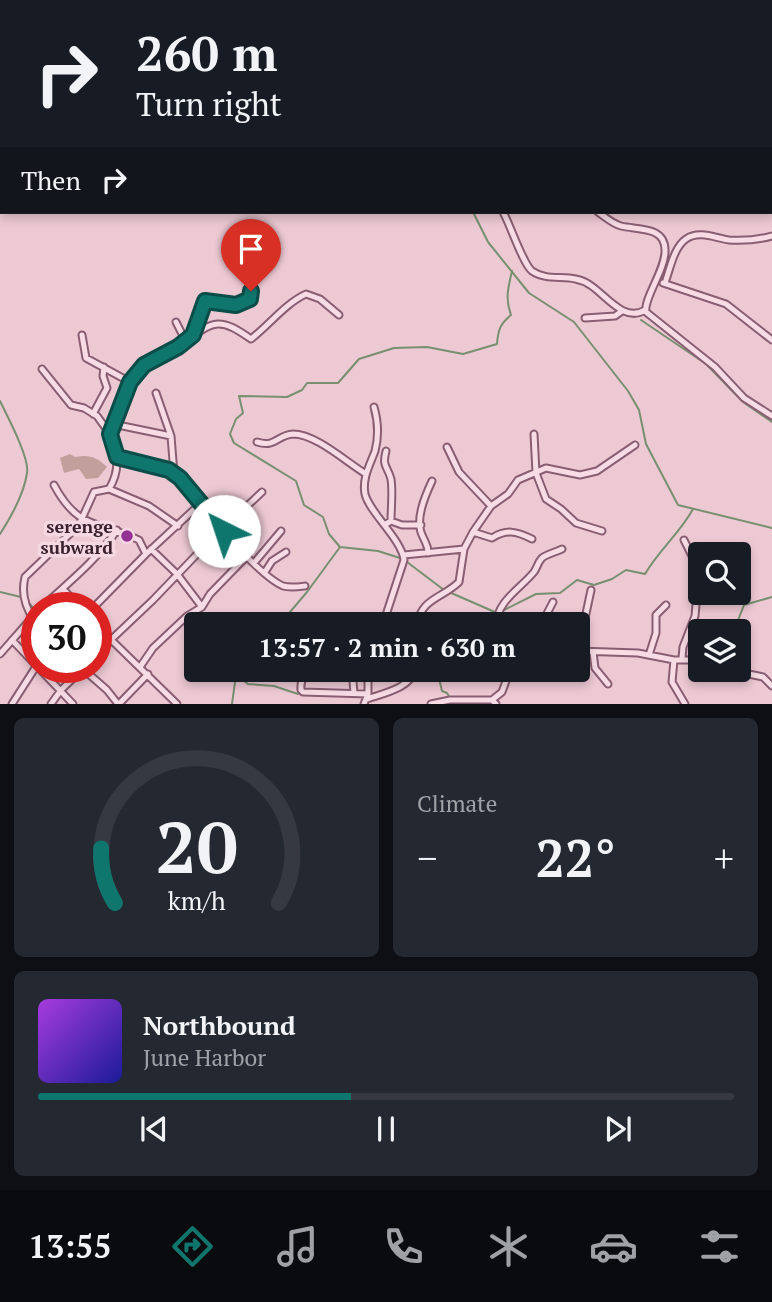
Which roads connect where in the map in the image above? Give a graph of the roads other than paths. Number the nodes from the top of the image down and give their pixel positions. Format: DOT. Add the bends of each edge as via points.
graph roads {
  1 [pos="504,214"];
  2 [pos="601,214"];
  3 [pos="772,236"];
  4 [pos="665,283"];
  5 [pos="657,284"];
  6 [pos="251,291"];
  7 [pos="645,310"];
  8 [pos="622,311"];
  9 [pos="339,315"];
  10 [pos="585,318"];
  11 [pos="176,322"];
  12 [pos="82,335"];
  13 [pos="193,335"];
  14 [pos="772,340"];
  15 [pos="186,342"];
  16 [pos="104,367"];
  17 [pos="42,369"];
  18 [pos="130,382"];
  19 [pos="156,393"];
  20 [pos="374,407"];
  21 [pos="93,414"];
  22 [pos="772,416"];
  23 [pos="113,424"];
  24 [pos="110,434"];
  25 [pos="534,434"];
  26 [pos="171,436"];
  27 [pos="257,442"];
  28 [pos="635,445"];
  29 [pos="447,447"];
  30 [pos="386,451"];
  31 [pos="117,457"];
  32 [pos="536,473"];
  33 [pos="174,474"];
  34 [pos="366,474"];
  35 [pos="432,481"];
  36 [pos="54,485"];
  37 [pos="109,489"];
  38 [pos="262,492"];
  39 [pos="200,504"];
  40 [pos="491,506"];
  41 [pos="207,511"];
  42 [pos="83,520"];
  43 [pos="388,523"];
  44 [pos="421,525"];
  45 [pos="178,526"];
  46 [pos="117,530"];
  47 [pos="224,531"];
  48 [pos="281,531"];
  49 [pos="602,531"];
  50 [pos="473,532"];
  51 [pos="531,538"];
  52 [pos="684,540"];
  53 [pos="464,549"];
  54 [pos="562,549"];
  55 [pos="148,552"];
  56 [pos="286,552"];
  57 [pos="428,553"];
  58 [pos="404,555"];
  59 [pos="247,556"];
  60 [pos="254,563"];
  61 [pos="265,572"];
  62 [pos="177,574"];
  63 [pos="305,586"];
  64 [pos="63,589"];
  65 [pos="591,590"];
  66 [pos="24,592"];
  67 [pos="60,592"];
  68 [pos="66,592"];
  69 [pos="109,592"];
  70 [pos="553,602"];
  71 [pos="666,605"];
  72 [pos="202,607"];
  73 [pos="387,612"];
  74 [pos="420,612"];
  75 [pos="500,612"];
  76 [pos="548,612"];
  77 [pos="586,612"];
  78 [pos="21,630"];
  79 [pos="112,639"];
  80 [pos="12,640"];
  81 [pos="112,643"];
  82 [pos="21,650"];
  83 [pos="590,652"];
  84 [pos="593,652"];
  85 [pos="0,654"];
  86 [pos="649,655"];
  87 [pos="682,658"];
  88 [pos="688,659"];
  89 [pos="674,660"];
  90 [pos="140,667"];
  91 [pos="148,674"];
  92 [pos="751,674"];
  93 [pos="302,682"];
  94 [pos="353,682"];
  95 [pos="406,682"];
  96 [pos="506,682"];
  97 [pos="25,683"];
  98 [pos="54,683"];
  99 [pos="68,683"];
  100 [pos="100,683"];
  101 [pos="608,684"];
  102 [pos="772,687"];
  103 [pos="61,690"];
  104 [pos="303,692"];
  105 [pos="340,694"];
  106 [pos="354,694"];
  107 [pos="366,699"];
  108 [pos="173,702"];
  109 [pos="494,702"];
  110 [pos="305,703"];
  111 [pos="435,703"];
  112 [pos="12,704"];
  113 [pos="51,704"];
  114 [pos="73,704"];
  115 [pos="118,704"];
  116 [pos="341,704"];
  117 [pos="685,704"];
  1 -- 8 [label="street" via="532,271 583,281"];
  2 -- 5 [label="street" via="619,225 653,231 662,238 666,250"];
  3 -- 4 [label="street" via="754,240 710,235 687,238"];
  4 -- 5 [label="street"];
  4 -- 14 [label="street" via="726,304"];
  5 -- 7 [label="street"];
  6 -- 13 [label="street" via="250,299 236,305 205,301"];
  7 -- 8 [label="street" via="636,314"];
  7 -- 22 [label="street" via="715,367 744,398"];
  8 -- 10 [label="street" via="615,316"];
  9 -- 13 [label="street" via="306,294 251,339 221,324"];
  11 -- 15 [label="street"];
  12 -- 16 [label="street" via="83,356"];
  13 -- 15 [label="street"];
  15 -- 18 [label="street" via="144,365"];
  16 -- 18 [label="street"];
  16 -- 21 [label="street" via="107,388"];
  17 -- 21 [label="street" via="71,405"];
  18 -- 23 [label="street"];
  19 -- 26 [label="street"];
  20 -- 34 [label="street" via="377,440"];
  21 -- 24 [label="street"];
  23 -- 24 [label="street"];
  23 -- 26 [label="street"];
  24 -- 31 [label="street"];
  25 -- 32 [label="street"];
  26 -- 33 [label="street"];
  27 -- 34 [label="street" via="270,445 288,435 305,436"];
  28 -- 32 [label="street" via="589,474 551,468"];
  29 -- 40 [label="street" via="459,472"];
  30 -- 43 [label="street" via="383,462 391,481"];
  31 -- 33 [label="street"];
  31 -- 37 [label="street"];
  32 -- 40 [label="street" via="518,480"];
  32 -- 49 [label="street" via="548,502 576,523"];
  33 -- 39 [label="street"];
  34 -- 43 [label="street" via="367,500"];
  35 -- 44 [label="street" via="420,508"];
  36 -- 42 [label="street" via="67,508"];
  37 -- 42 [label="street" via="94,492"];
  37 -- 45 [label="street" via="149,506"];
  38 -- 41 [label="street" via="246,507 221,506"];
  39 -- 41 [label="street"];
  39 -- 45 [label="street"];
  40 -- 50 [label="street"];
  41 -- 47 [label="street"];
  42 -- 46 [label="street"];
  42 -- 66 [label="street" via="25,578"];
  43 -- 44 [label="street"];
  43 -- 58 [label="street"];
  44 -- 57 [label="street"];
  45 -- 55 [label="street"];
  46 -- 55 [label="street" via="139,540"];
  46 -- 64 [label="street"];
  47 -- 59 [label="street"];
  47 -- 62 [label="street"];
  48 -- 60 [label="street"];
  50 -- 51 [label="street" via="492,538 513,532"];
  50 -- 53 [label="street"];
  52 -- 87 [label="street" via="693,558 697,593"];
  53 -- 57 [label="street"];
  53 -- 74 [label="street" via="459,582"];
  54 -- 75 [label="street" via="541,559"];
  55 -- 62 [label="street"];
  55 -- 69 [label="street"];
  56 -- 61 [label="street"];
  57 -- 58 [label="street"];
  58 -- 73 [label="street"];
  59 -- 60 [label="street"];
  59 -- 72 [label="street"];
  60 -- 61 [label="street"];
  61 -- 63 [label="street" via="282,585"];
  62 -- 72 [label="street"];
  62 -- 79 [label="street"];
  64 -- 67 [label="street"];
  64 -- 68 [label="street"];
  65 -- 77 [label="street"];
  70 -- 76 [label="street"];
  71 -- 86 [label="street" via="656,615"];
  72 -- 90 [label="street" via="170,631"];
  78 -- 80 [label="street"];
  80 -- 82 [label="street"];
  80 -- 85 [label="street"];
  81 -- 90 [label="street"];
  83 -- 84 [label="street"];
  84 -- 86 [label="street"];
  84 -- 101 [label="street" via="595,668"];
  86 -- 89 [label="street"];
  87 -- 88 [label="street"];
  87 -- 89 [label="street"];
  89 -- 117 [label="street" via="672,682"];
  90 -- 91 [label="street"];
  91 -- 108 [label="street"];
  91 -- 115 [label="street"];
  92 -- 102 [label="street" via="763,677"];
  93 -- 104 [label="street"];
  94 -- 106 [label="street"];
  95 -- 107 [label="street"];
  96 -- 109 [label="street"];
  97 -- 112 [label="street"];
  98 -- 103 [label="street"];
  99 -- 103 [label="street"];
  100 -- 115 [label="street"];
  103 -- 113 [label="street"];
  103 -- 114 [label="street"];
  104 -- 105 [label="street"];
  104 -- 110 [label="street"];
  105 -- 106 [label="street"];
  105 -- 116 [label="street"];
  106 -- 107 [label="street"];
  109 -- 111 [label="street"];
}
